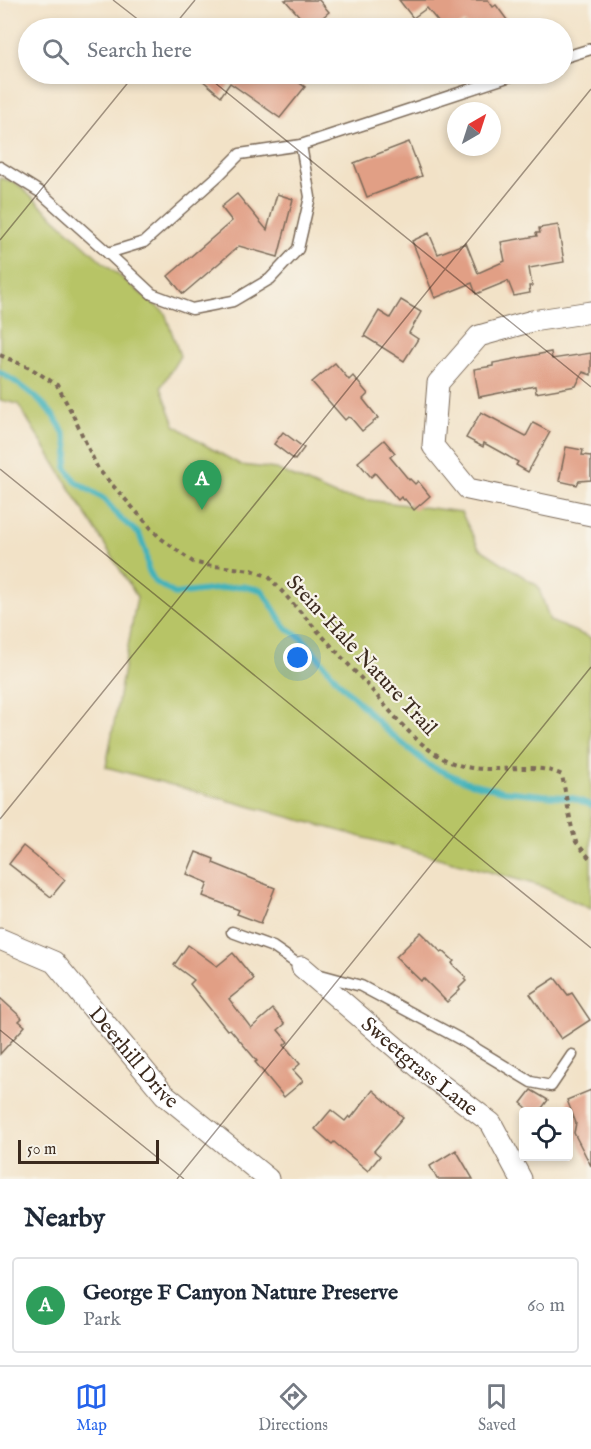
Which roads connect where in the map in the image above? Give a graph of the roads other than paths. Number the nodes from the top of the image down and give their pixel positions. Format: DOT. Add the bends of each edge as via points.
graph roads {
  1 [pos="591,49"];
  2 [pos="573,55"];
  3 [pos="486,84"];
  4 [pos="301,145"];
  5 [pos="0,167"];
  6 [pos="108,253"];
  7 [pos="591,312"];
  8 [pos="591,515"];
  9 [pos="232,932"];
  10 [pos="0,939"];
  11 [pos="305,969"];
  12 [pos="572,1055"];
  13 [pos="268,1179"];
  14 [pos="521,1179"];
  1 -- 2 [label="lane"];
  3 -- 4 [label="lane"];
  4 -- 6 [label="lane" via="240,154 144,242"];
  4 -- 6 [label="lane" via="310,197 298,249 270,279 233,301 192,309 152,294"];
  5 -- 6 [label="lane" via="40,192"];
  7 -- 8 [label="street" via="532,321 479,336 438,383 433,446 468,489"];
  9 -- 11 [label="lane" via="273,947"];
  10 -- 13 [label="street, Deerhill Drive" via="54,962 164,1094"];
  11 -- 12 [label="lane" via="360,986 531,1082 551,1086"];
  11 -- 14 [label="street, Sweetgrass Lane" via="422,1070 491,1123"];
}
